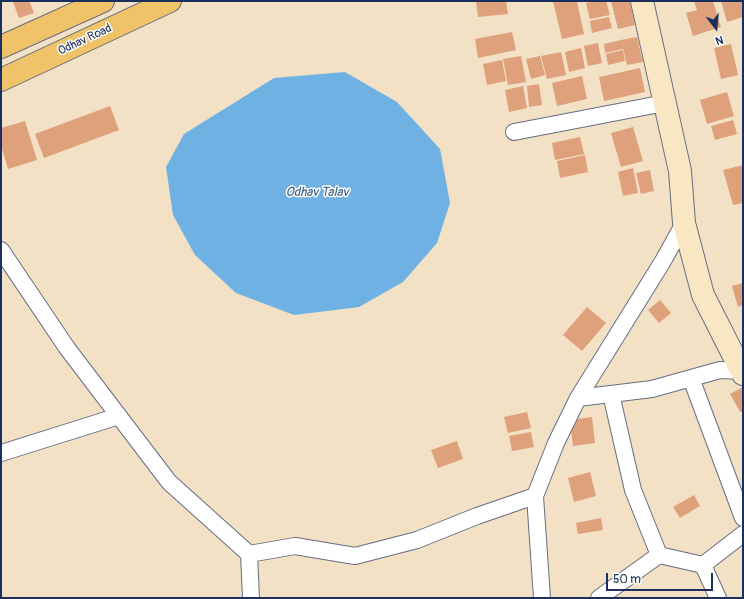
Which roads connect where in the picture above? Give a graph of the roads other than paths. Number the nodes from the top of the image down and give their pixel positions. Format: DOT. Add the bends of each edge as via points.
graph roads {
  1 [pos="170,1"];
  2 [pos="642,1"];
  3 [pos="93,3"];
  4 [pos="1,48"];
  5 [pos="1,80"];
  6 [pos="665,103"];
  7 [pos="514,132"];
  8 [pos="684,224"];
  9 [pos="1,250"];
  10 [pos="742,372"];
  11 [pos="691,378"];
  12 [pos="612,394"];
  13 [pos="578,398"];
  14 [pos="120,416"];
  15 [pos="1,453"];
  16 [pos="536,496"];
  17 [pos="743,518"];
  18 [pos="743,534"];
  19 [pos="249,554"];
  20 [pos="659,555"];
  21 [pos="703,565"];
  22 [pos="251,598"];
  23 [pos="542,598"];
  24 [pos="599,598"];
  25 [pos="718,598"];
  1 -- 5 [label="main road, Odhav Road"];
  2 -- 6 [label="street"];
  3 -- 4 [label="main road"];
  6 -- 7 [label="street"];
  6 -- 8 [label="street" via="680,172"];
  8 -- 10 [label="street" via="703,295"];
  8 -- 13 [label="street"];
  9 -- 14 [label="street" via="67,348"];
  10 -- 11 [label="street" via="720,370"];
  11 -- 12 [label="street" via="652,389"];
  11 -- 17 [label="street"];
  12 -- 13 [label="street"];
  12 -- 20 [label="street" via="633,490"];
  13 -- 16 [label="street" via="556,443"];
  14 -- 15 [label="street"];
  14 -- 19 [label="street" via="169,482"];
  16 -- 19 [label="street" via="417,540 355,556 295,546"];
  16 -- 23 [label="street"];
  18 -- 21 [label="street"];
  19 -- 22 [label="street"];
  20 -- 21 [label="street"];
  20 -- 24 [label="street"];
  21 -- 25 [label="street"];
}
